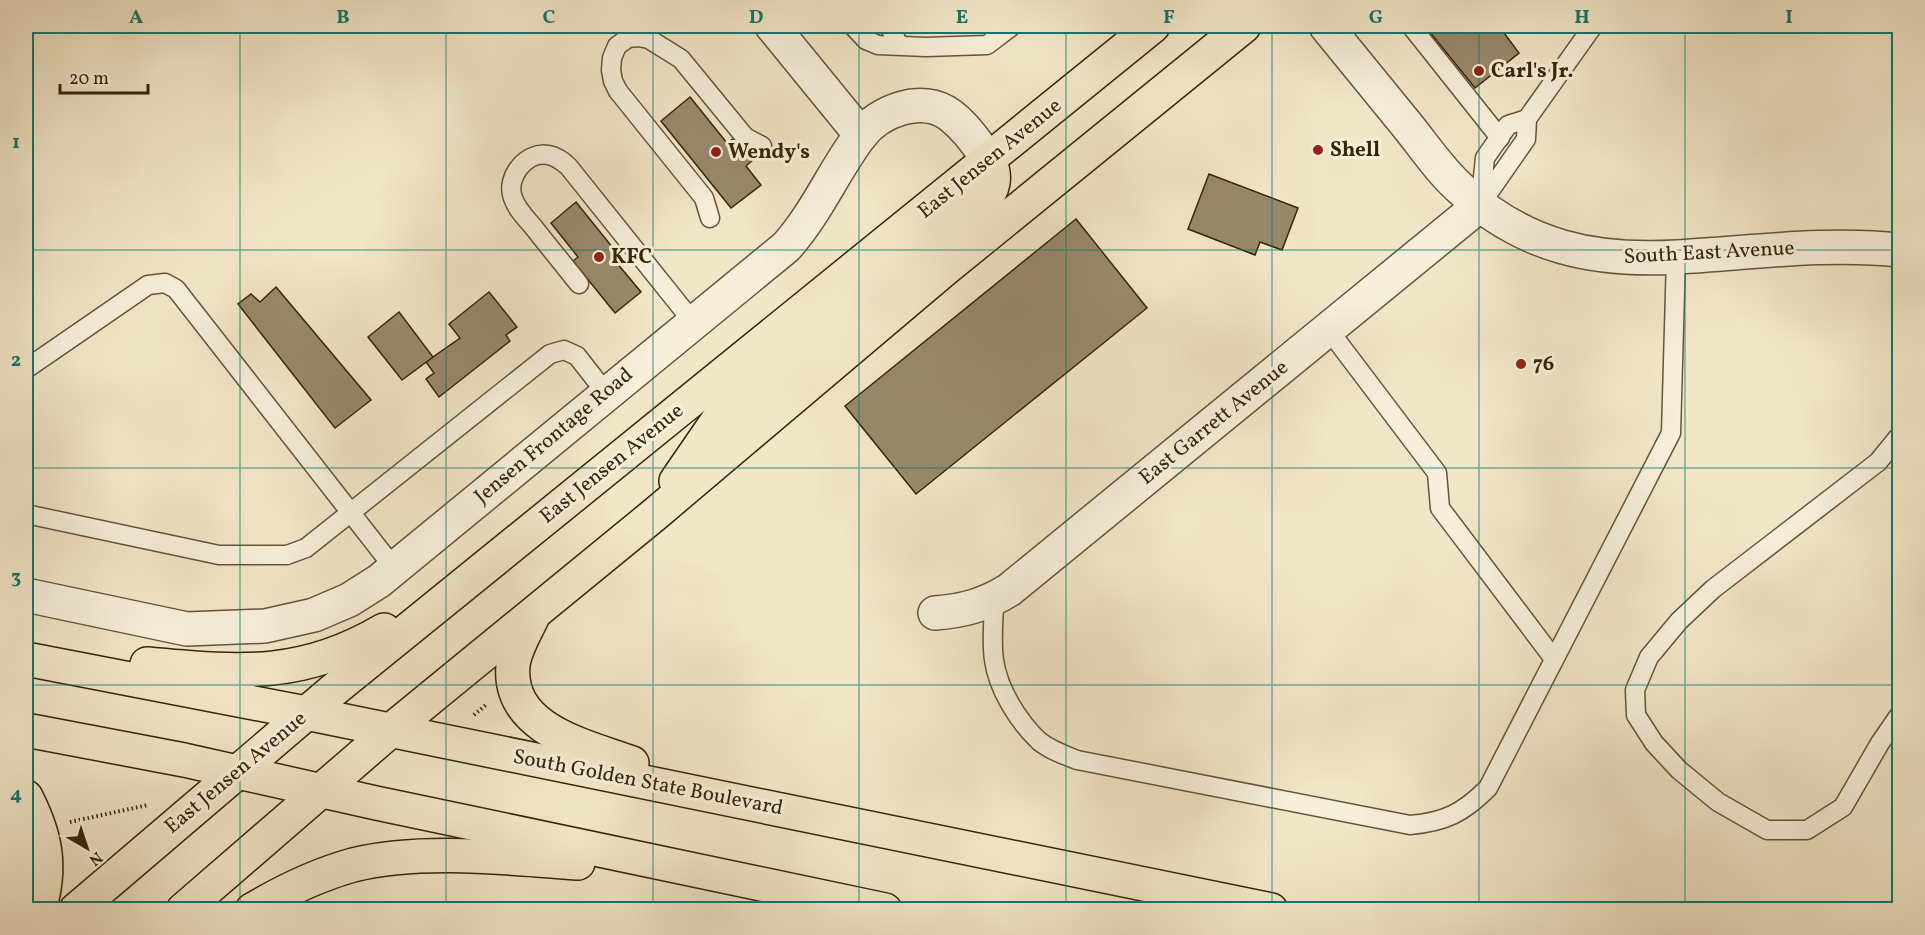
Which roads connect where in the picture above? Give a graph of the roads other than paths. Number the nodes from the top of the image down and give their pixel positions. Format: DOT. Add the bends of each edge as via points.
graph roads {
  1 [pos="772,26"];
  2 [pos="853,26"];
  3 [pos="889,26"];
  4 [pos="1012,26"];
  5 [pos="1153,26"];
  6 [pos="1244,26"];
  7 [pos="1326,26"];
  8 [pos="1411,26"];
  9 [pos="1593,26"];
  10 [pos="899,45"];
  11 [pos="1527,119"];
  12 [pos="861,135"];
  13 [pos="1500,138"];
  14 [pos="762,146"];
  15 [pos="989,160"];
  16 [pos="1480,205"];
  17 [pos="710,218"];
  18 [pos="1899,250"];
  19 [pos="1676,257"];
  20 [pos="579,284"];
  21 [pos="693,322"];
  22 [pos="1328,329"];
  23 [pos="26,369"];
  24 [pos="606,393"];
  25 [pos="1899,435"];
  26 [pos="351,513"];
  27 [pos="26,514"];
  28 [pos="654,515"];
  29 [pos="492,561"];
  30 [pos="394,568"];
  31 [pos="26,595"];
  32 [pos="994,599"];
  33 [pos="935,613"];
  34 [pos="534,614"];
  35 [pos="26,652"];
  36 [pos="26,659"];
  37 [pos="1554,659"];
  38 [pos="306,713"];
  39 [pos="1899,714"];
  40 [pos="26,730"];
  41 [pos="390,731"];
  42 [pos="237,771"];
  43 [pos="319,790"];
  44 [pos="26,797"];
  45 [pos="735,801"];
  46 [pos="707,873"];
  47 [pos="39,909"];
  48 [pos="76,909"];
  49 [pos="183,909"];
  50 [pos="252,909"];
  51 [pos="885,909"];
  52 [pos="1271,909"];
  1 -- 12 [label="street"];
  2 -- 10 [label="lane" via="866,40 878,45"];
  3 -- 10 [label="lane"];
  4 -- 10 [label="lane" via="987,45"];
  5 -- 15 [label="main road, East Jensen Avenue"];
  6 -- 28 [label="main road" via="945,269"];
  7 -- 16 [label="street, South East Avenue" via="1460,189"];
  8 -- 13 [label="lane"];
  9 -- 11 [label="lane"];
  11 -- 13 [label="lane" via="1508,125"];
  11 -- 16 [label="lane" via="1526,140"];
  12 -- 15 [label="street, Jensen Frontage Road" via="898,109 932,106 948,113 963,127"];
  12 -- 21 [label="street, Jensen Frontage Road" via="801,231"];
  13 -- 16 [label="lane" via="1485,158"];
  14 -- 17 [label="lane" via="745,137 681,59 650,39 628,38 617,46 611,70 618,92 704,198"];
  15 -- 28 [label="main road" via="994,181 982,204 720,417"];
  15 -- 29 [label="main road, East Jensen Avenue"];
  16 -- 19 [label="street, South East Avenue" via="1535,238 1566,249 1638,259"];
  16 -- 22 [label="street, East Garrett Avenue"];
  18 -- 19 [label="street, South East Avenue" via="1843,246"];
  19 -- 37 [label="lane" via="1671,433"];
  20 -- 21 [label="lane" via="518,208 511,193 514,175 521,165 538,155 548,154 568,166"];
  21 -- 24 [label="street, Jensen Frontage Road"];
  22 -- 32 [label="street, East Garrett Avenue" via="1031,573"];
  22 -- 37 [label="lane" via="1437,473 1440,508"];
  23 -- 26 [label="lane" via="148,285 165,284 176,289"];
  24 -- 26 [label="lane" via="577,356 564,350 550,354"];
  24 -- 30 [label="street, Jensen Frontage Road"];
  25 -- 39 [label="lane" via="1878,462 1713,589 1688,613 1649,657 1635,690 1636,715 1654,743 1679,770 1718,802 1767,830 1807,830 1843,807"];
  26 -- 27 [label="lane" via="306,548 287,555 219,555"];
  26 -- 30 [label="lane"];
  28 -- 34 [label="main road"];
  29 -- 35 [label="main road" via="360,644 293,666 241,671"];
  29 -- 38 [label="main road, East Jensen Avenue"];
  30 -- 31 [label="street, Jensen Frontage Road" via="349,600 314,615 265,626 187,629"];
  32 -- 33 [label="street, East Garrett Avenue" via="980,606"];
  32 -- 37 [label="lane" via="993,646 999,679 1022,722 1040,742 1058,753 1077,760 1410,825 1446,818 1470,806 1488,788"];
  34 -- 41 [label="main road"];
  34 -- 45 [label="main road" via="513,664 513,681 521,700 543,728"];
  36 -- 38 [label="main road, South Golden State Boulevard"];
  38 -- 41 [label="main road, South Golden State Boulevard"];
  38 -- 42 [label="main road, East Jensen Avenue"];
  40 -- 42 [label="main road"];
  41 -- 43 [label="main road"];
  41 -- 45 [label="main road, South Golden State Boulevard"];
  42 -- 43 [label="main road"];
  42 -- 48 [label="main road, East Jensen Avenue"];
  43 -- 46 [label="main road"];
  43 -- 49 [label="main road"];
  44 -- 47 [label="main road" via="45,848 47,879"];
  45 -- 52 [label="main road, South Golden State Boulevard"];
  46 -- 50 [label="main road" via="482,856 415,858 355,865 322,874"];
  46 -- 51 [label="main road"];
}
